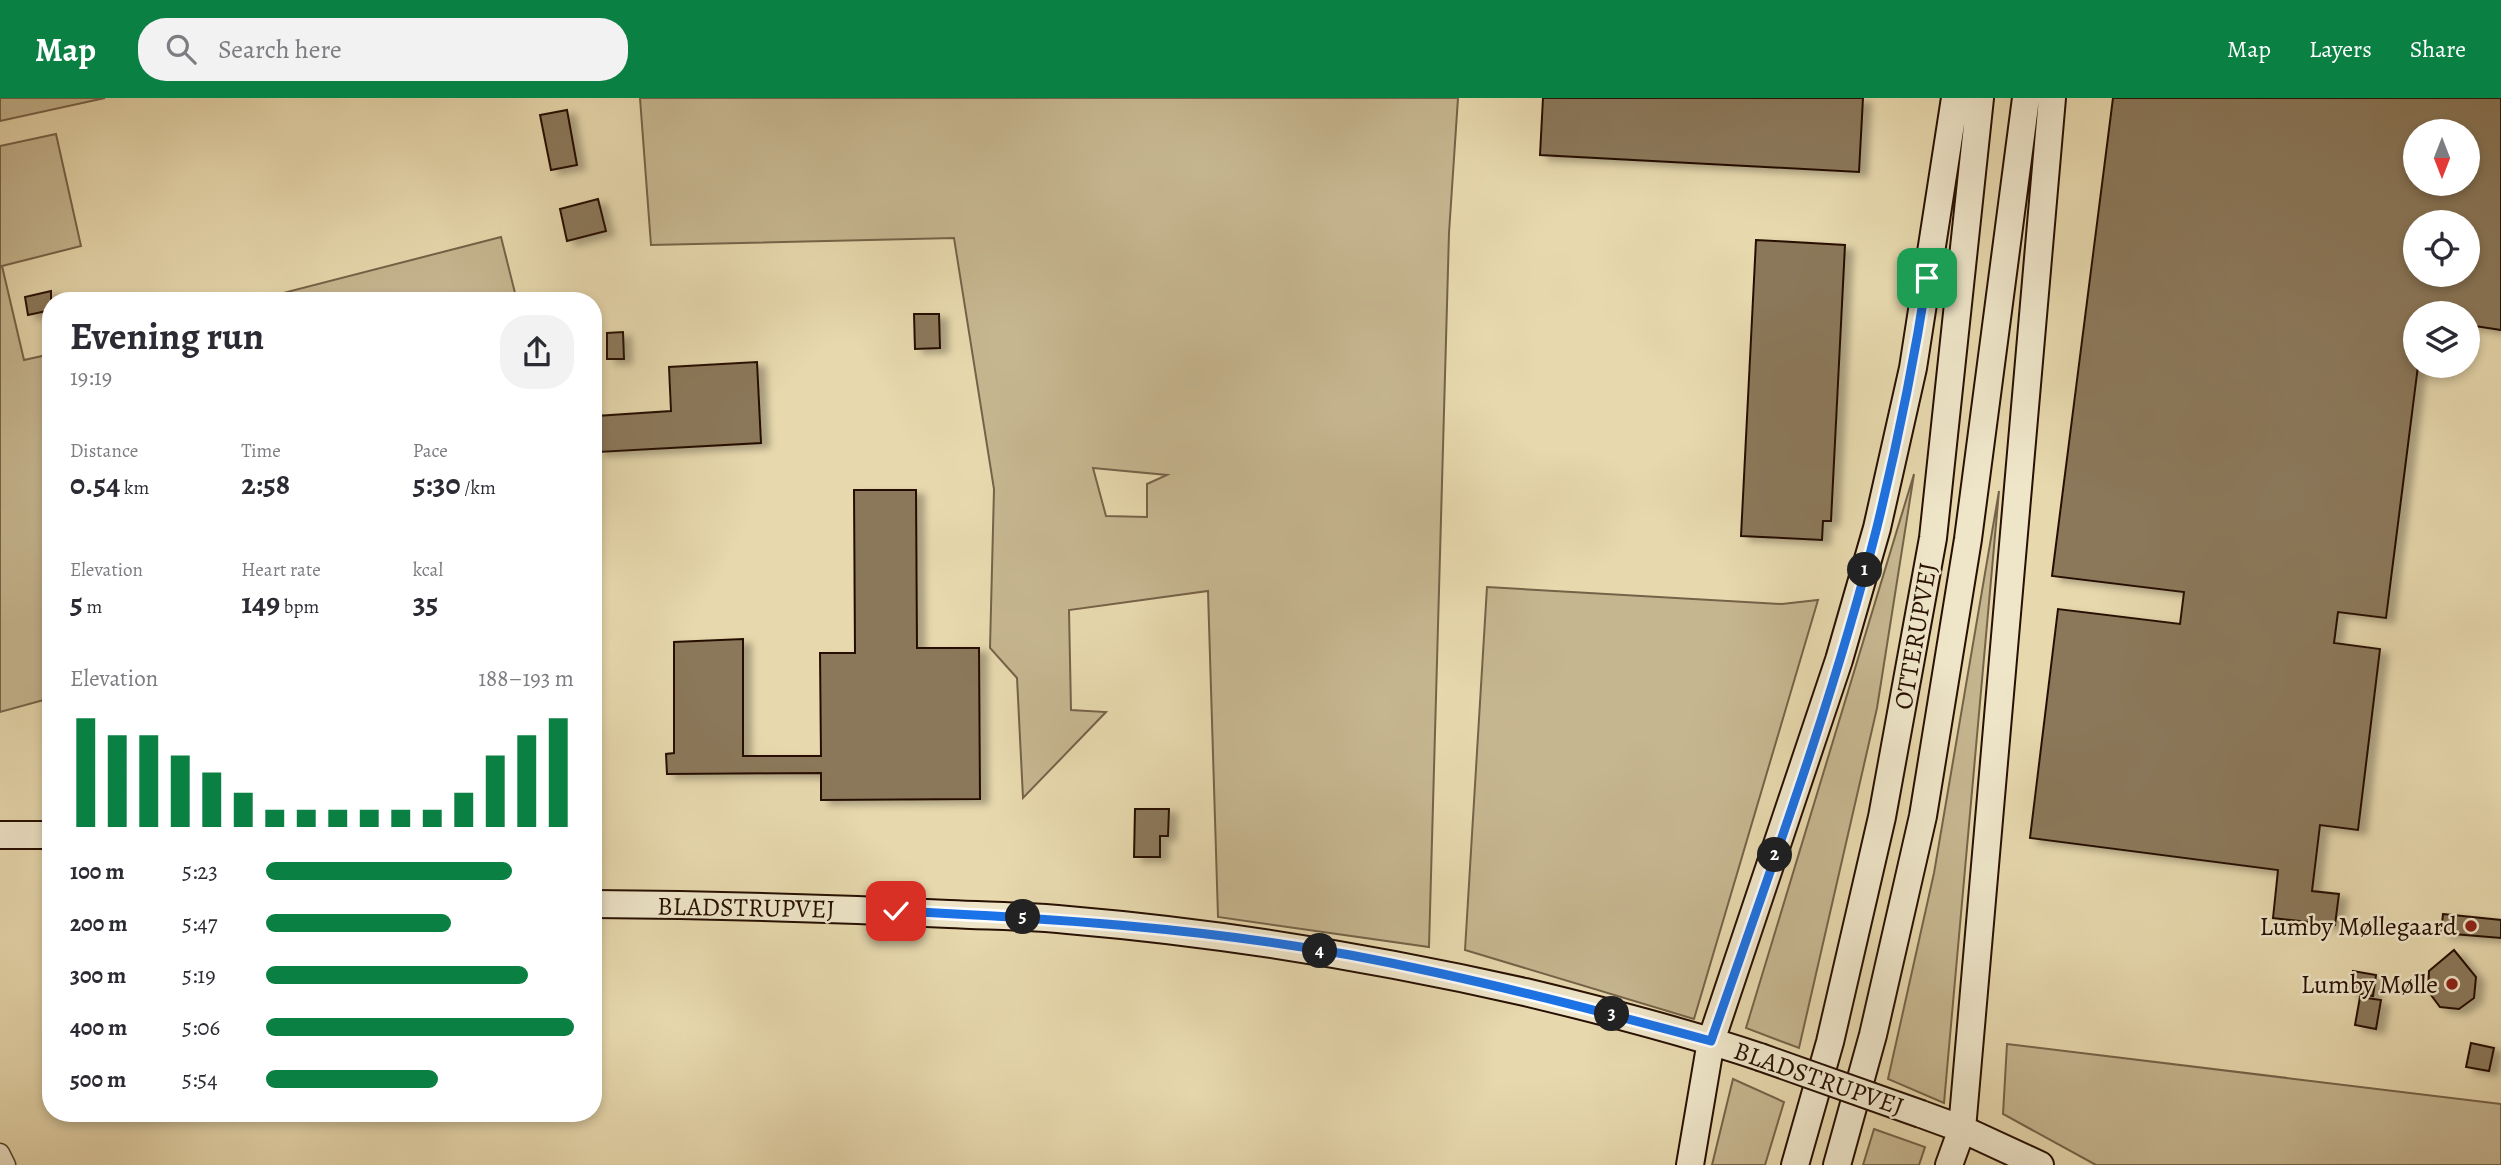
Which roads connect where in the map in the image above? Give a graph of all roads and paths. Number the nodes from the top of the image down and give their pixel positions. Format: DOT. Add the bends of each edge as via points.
graph roads {
  1 [pos="1955,98"];
  2 [pos="1980,98"];
  3 [pos="2026,98"];
  4 [pos="2052,98"];
  5 [pos="0,835"];
  6 [pos="42,835"];
  7 [pos="602,904"];
  8 [pos="1711,1041"];
  9 [pos="1962,1129"];
  10 [pos="0,1153"];
  11 [pos="6,1165"];
  12 [pos="1690,1165"];
  13 [pos="1795,1165"];
  14 [pos="1837,1165"];
  15 [pos="1949,1165"];
  16 [pos="2039,1165"];
  1 -- 8 [label="main road" via="1913,368 1877,528 1839,660"];
  2 -- 13 [label="main road, OTTERUPVEJ" via="1930,551 1882,817 1830,1042"];
  3 -- 14 [label="main road, OTTERUPVEJ" via="1968,539 1923,816 1873,1035"];
  4 -- 9 [label="main road"];
  5 -- 6 [label="main road"];
  7 -- 8 [label="main road, BLADSTRUPVEJ" via="811,907 1067,919 1251,940 1444,974"];
  8 -- 9 [label="main road, BLADSTRUPVEJ, bridge"];
  8 -- 12 [label="main road"];
  9 -- 15 [label="main road"];
  9 -- 16 [label="main road, BLADSTRUPVEJ"];
  10 -- 11 [label="street"];
}
